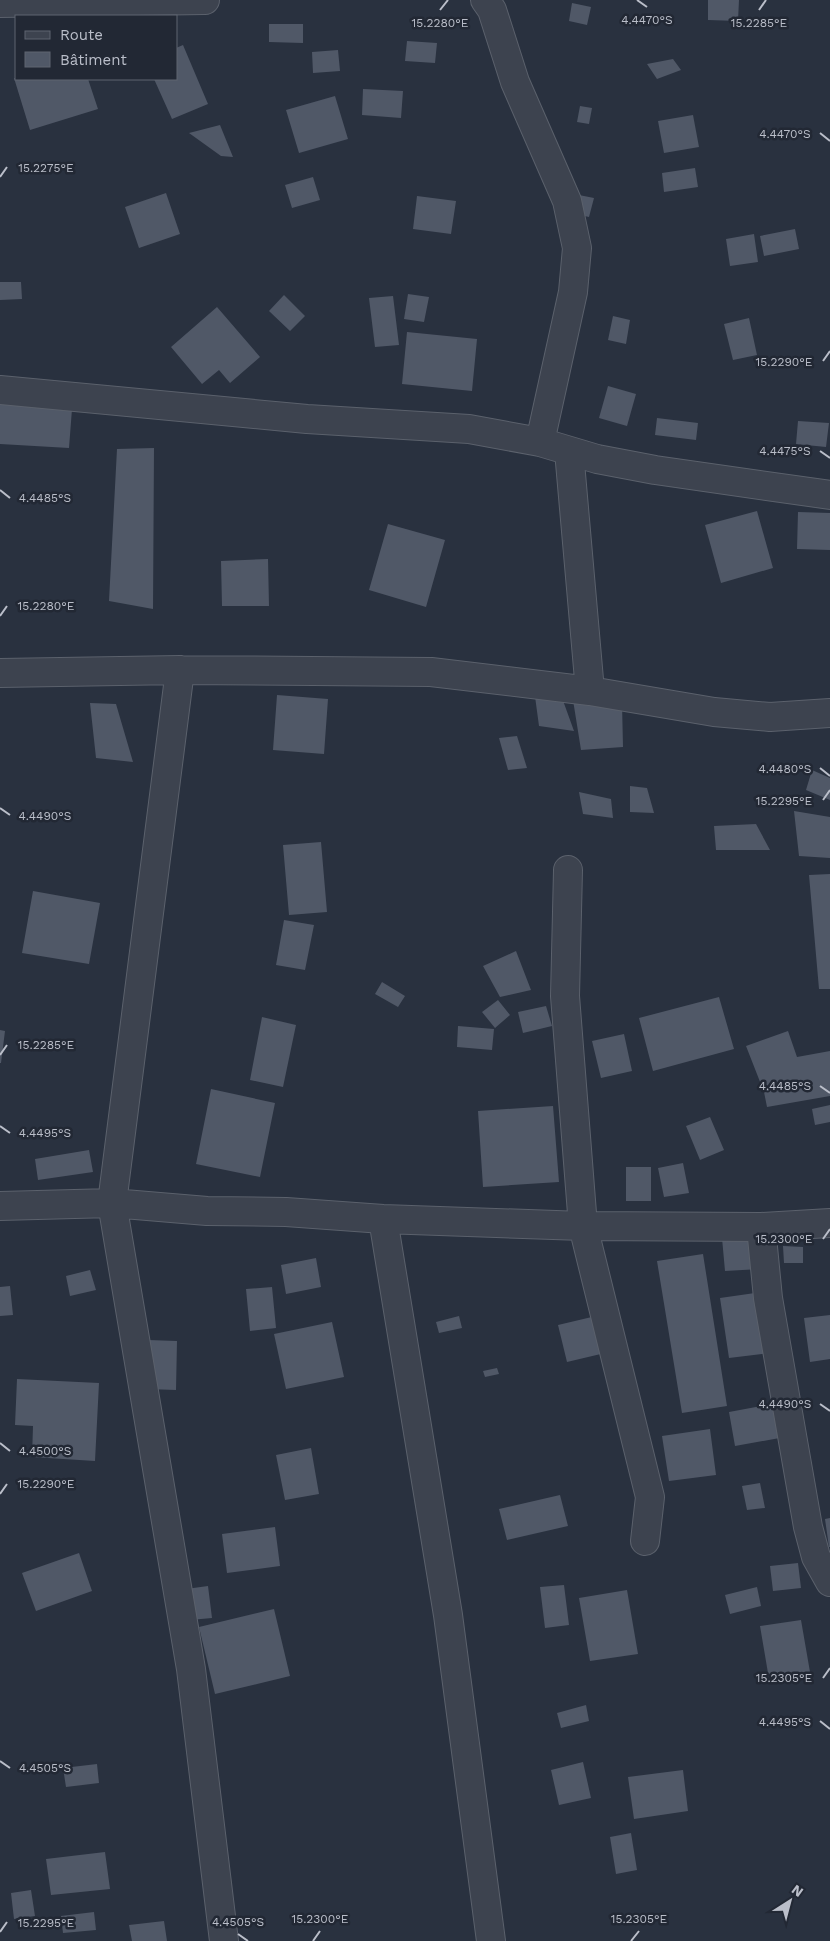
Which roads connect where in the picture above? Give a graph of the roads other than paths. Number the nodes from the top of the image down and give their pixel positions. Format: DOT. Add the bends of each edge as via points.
graph roads {
  1 [pos="205,0"];
  2 [pos="484,0"];
  3 [pos="0,3"];
  4 [pos="0,390"];
  5 [pos="540,442"];
  6 [pos="569,450"];
  7 [pos="830,495"];
  8 [pos="180,670"];
  9 [pos="0,673"];
  10 [pos="590,691"];
  11 [pos="830,713"];
  12 [pos="568,870"];
  13 [pos="112,1203"];
  14 [pos="0,1206"];
  15 [pos="383,1220"];
  16 [pos="830,1223"];
  17 [pos="583,1226"];
  18 [pos="761,1227"];
  19 [pos="645,1541"];
  20 [pos="830,1582"];
  21 [pos="224,1941"];
  22 [pos="491,1941"];
  1 -- 3 [label="street"];
  2 -- 5 [label="street" via="492,10 515,82 567,201 577,248 573,292"];
  4 -- 5 [label="street" via="306,419 469,429"];
  5 -- 6 [label="street"];
  6 -- 7 [label="street" via="655,470"];
  6 -- 10 [label="street"];
  8 -- 9 [label="street"];
  8 -- 10 [label="street" via="432,672"];
  8 -- 13 [label="street"];
  10 -- 11 [label="street" via="714,712 770,717"];
  12 -- 17 [label="street" via="565,996"];
  13 -- 14 [label="street"];
  13 -- 15 [label="street"];
  13 -- 21 [label="street" via="191,1669"];
  15 -- 17 [label="street"];
  15 -- 22 [label="street" via="448,1614"];
  16 -- 18 [label="street"];
  17 -- 18 [label="street"];
  17 -- 19 [label="street" via="650,1497"];
  18 -- 20 [label="street" via="768,1298 808,1527 816,1557"];
}
